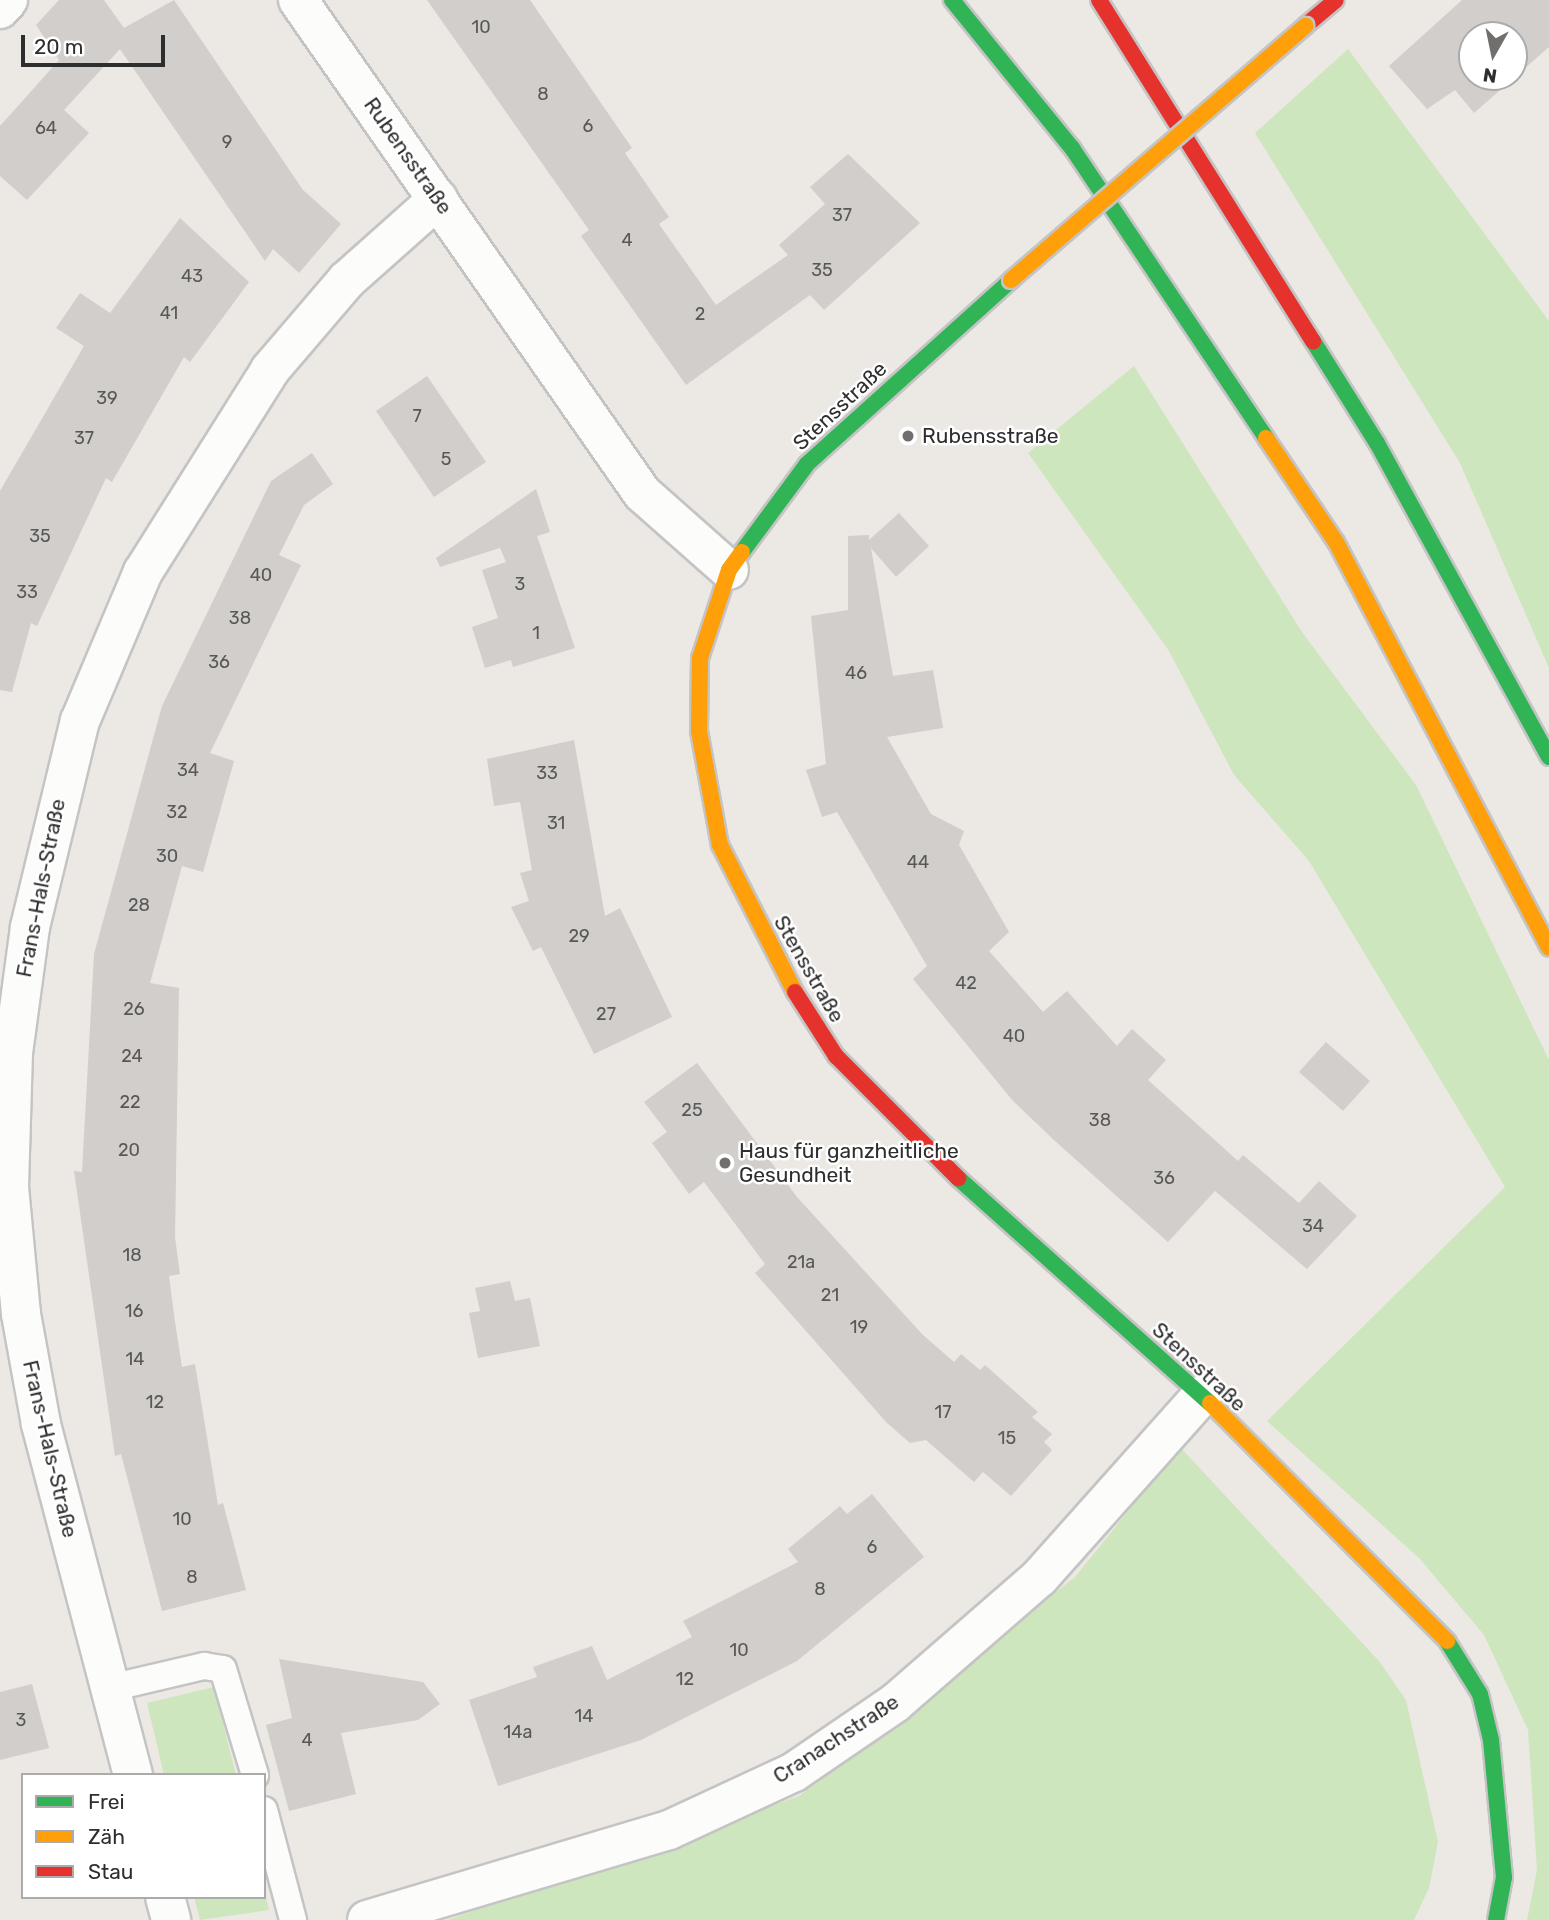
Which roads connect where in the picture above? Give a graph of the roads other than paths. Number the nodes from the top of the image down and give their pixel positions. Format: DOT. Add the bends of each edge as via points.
graph roads {
  1 [pos="8,0"];
  2 [pos="298,0"];
  3 [pos="952,0"];
  4 [pos="1099,0"];
  5 [pos="1336,0"];
  6 [pos="0,9"];
  7 [pos="1084,11"];
  8 [pos="1184,140"];
  9 [pos="438,199"];
  10 [pos="729,570"];
  11 [pos="1549,757"];
  12 [pos="1549,947"];
  13 [pos="1202,1395"];
  14 [pos="110,1688"];
  15 [pos="132,1773"];
  16 [pos="254,1773"];
  17 [pos="266,1818"];
  18 [pos="166,1899"];
  19 [pos="171,1920"];
  20 [pos="293,1920"];
  21 [pos="367,1920"];
  22 [pos="1496,1920"];
  1 -- 6 [label="street"];
  2 -- 9 [label="street, Rubensstraße"];
  3 -- 12 [label="main road" via="1072,148 1336,542"];
  4 -- 8 [label="main road"];
  5 -- 10 [label="main road, Stensstraße, bridge" via="1011,280 807,464"];
  7 -- 8 [label="main road"];
  8 -- 11 [label="main road" via="1377,443"];
  9 -- 10 [label="street, Rubensstraße" via="642,493"];
  9 -- 14 [label="street, Frans-Hals-Straße" via="346,280 270,370 180,506 111,641 55,802 13,1053 9,1188 21,1314 41,1424"];
  10 -- 13 [label="main road, Stensstraße" via="700,658 699,731 720,845 774,960 836,1056 924,1147"];
  13 -- 21 [label="street, Cranachstraße" via="1039,1578 895,1703 794,1772 669,1830"];
  13 -- 22 [label="main road, Stensstraße" via="1408,1593 1461,1661 1480,1695 1503,1814 1504,1877"];
  14 -- 15 [label="street, Frans-Hals-Straße"];
  14 -- 16 [label="lane" via="204,1666 223,1669"];
  17 -- 20 [label="lane"];
  18 -- 19 [label="street"];
}
